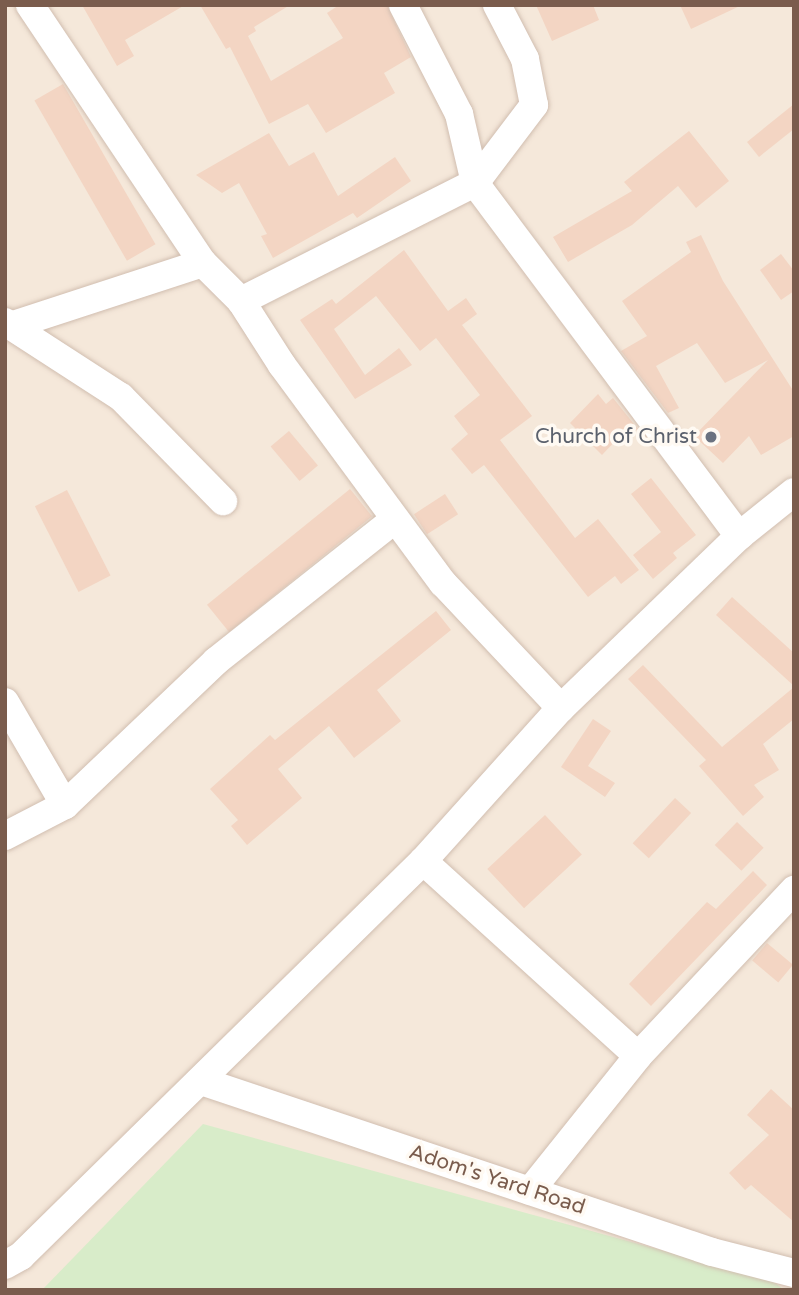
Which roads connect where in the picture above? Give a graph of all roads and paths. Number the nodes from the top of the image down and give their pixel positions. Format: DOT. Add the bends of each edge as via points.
graph roads {
  1 [pos="30,5"];
  2 [pos="403,5"];
  3 [pos="497,5"];
  4 [pos="475,183"];
  5 [pos="203,263"];
  6 [pos="241,301"];
  7 [pos="8,324"];
  8 [pos="794,492"];
  9 [pos="223,501"];
  10 [pos="395,519"];
  11 [pos="740,536"];
  12 [pos="5,702"];
  13 [pos="561,708"];
  14 [pos="65,805"];
  15 [pos="5,836"];
  16 [pos="424,861"];
  17 [pos="794,890"];
  18 [pos="638,1056"];
  19 [pos="201,1081"];
  20 [pos="530,1191"];
  21 [pos="5,1265"];
  22 [pos="794,1273"];
  1 -- 5 [label="street"];
  2 -- 4 [label="street" via="459,114"];
  3 -- 4 [label="street" via="524,59 534,105"];
  4 -- 6 [label="street"];
  4 -- 11 [label="street"];
  5 -- 6 [label="street"];
  5 -- 7 [label="street"];
  6 -- 10 [label="street"];
  7 -- 9 [label="street" via="121,397"];
  8 -- 11 [label="street"];
  10 -- 13 [label="street" via="443,583"];
  10 -- 14 [label="street" via="216,662"];
  11 -- 13 [label="street"];
  12 -- 14 [label="street"];
  13 -- 16 [label="street"];
  14 -- 15 [label="street"];
  16 -- 18 [label="street"];
  16 -- 19 [label="street"];
  17 -- 18 [label="street"];
  18 -- 20 [label="street"];
  19 -- 20 [label="street, Adom's Yard Road"];
  19 -- 21 [label="street" via="21,1256"];
  20 -- 22 [label="street, Adom's Yard Road" via="712,1252"];
}
